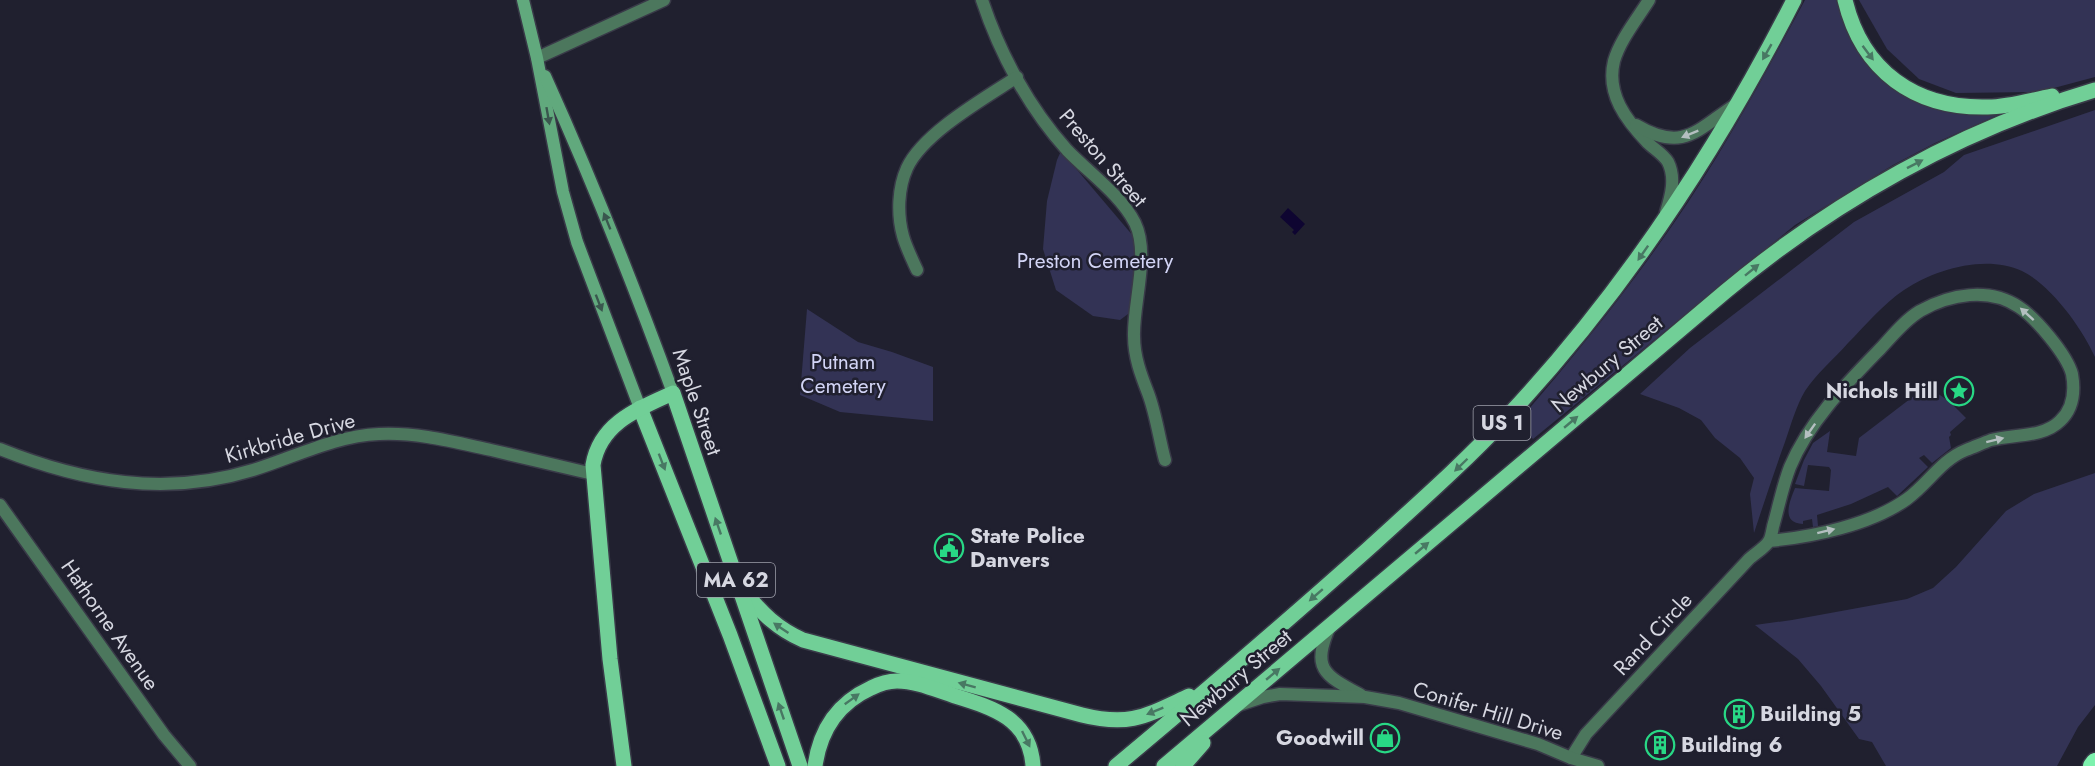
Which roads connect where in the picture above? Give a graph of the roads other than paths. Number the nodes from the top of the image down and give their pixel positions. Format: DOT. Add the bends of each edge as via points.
graph roads {
  1 [pos="524,0"];
  2 [pos="664,0"];
  3 [pos="982,0"];
  4 [pos="1648,0"];
  5 [pos="1794,0"];
  6 [pos="1845,0"];
  7 [pos="537,58"];
  8 [pos="1017,77"];
  9 [pos="2095,89"];
  10 [pos="1739,102"];
  11 [pos="1630,121"];
  12 [pos="1661,227"];
  13 [pos="917,270"];
  14 [pos="673,393"];
  15 [pos="640,408"];
  16 [pos="0,449"];
  17 [pos="1165,460"];
  18 [pos="593,474"];
  19 [pos="0,505"];
  20 [pos="1769,541"];
  21 [pos="734,574"];
  22 [pos="1330,625"];
  23 [pos="1209,687"];
  24 [pos="1365,697"];
  25 [pos="1233,708"];
  26 [pos="1572,758"];
  27 [pos="2095,762"];
  28 [pos="190,766"];
  29 [pos="624,766"];
  30 [pos="778,766"];
  31 [pos="800,766"];
  32 [pos="815,766"];
  33 [pos="1033,766"];
  34 [pos="1116,766"];
  35 [pos="1164,766"];
  36 [pos="1183,766"];
  37 [pos="1598,766"];
  38 [pos="2092,766"];
  1 -- 7 [label="main road, Maple Street / MA 62"];
  2 -- 7 [label="street"];
  3 -- 8 [label="street, Preston Street"];
  4 -- 11 [label="street" via="1612,70 1616,101"];
  5 -- 10 [label="main road, Newbury Street / US 1, one-way"];
  6 -- 9 [label="main road, one-way" via="1860,43 1874,62 1901,84 1935,101 1990,107"];
  14 -- 7 [label="main road, Maple Street / MA 62, one-way" via="639,297"];
  7 -- 15 [label="main road, Maple Street / MA 62, one-way" via="555,159 577,242"];
  8 -- 13 [label="street" via="938,132 907,167 899,200 900,214 903,236"];
  8 -- 17 [label="street, Preston Street" via="1046,124 1135,223 1141,256 1134,337 1140,375"];
  22 -- 9 [label="main road, Newbury Street / US 1, one-way" via="1796,237 1871,188 1930,156 2017,117"];
  10 -- 11 [label="street, one-way" via="1696,132 1679,138 1655,135"];
  10 -- 12 [label="main road, Newbury Street / US 1"];
  11 -- 12 [label="street" via="1668,162 1671,172 1672,190"];
  12 -- 23 [label="main road, Newbury Street / US 1, one-way" via="1568,348 1475,451"];
  14 -- 15 [label="main road"];
  21 -- 14 [label="main road, Maple Street / MA 62, one-way"];
  15 -- 18 [label="main road" via="607,433 596,453"];
  15 -- 30 [label="main road, Maple Street / MA 62, one-way"];
  16 -- 18 [label="street, Kirkbride Drive" via="57,469 122,482 164,485 226,478 344,439 400,434 452,441"];
  18 -- 29 [label="main road"];
  19 -- 28 [label="street, Hathorne Avenue"];
  20 -- 20 [label="street, one-way" via="1831,530 1882,512 1909,497 1937,469 1963,451 1993,440 2046,430 2060,422 2069,410 2074,386 2060,352 2030,316 1997,297 1956,296 1919,312 1838,394 1804,440 1790,467"];
  20 -- 26 [label="street, Rand Circle" via="1586,734"];
  23 -- 21 [label="main road, one-way" via="1141,717 1113,721 1082,716 803,640 764,615"];
  31 -- 21 [label="main road, Maple Street / MA 62, one-way"];
  22 -- 24 [label="street, Conifer Hill Drive" via="1320,654 1321,664 1341,684"];
  25 -- 22 [label="main road, Newbury Street / US 1, one-way"];
  23 -- 34 [label="main road, Newbury Street / US 1"];
  24 -- 25 [label="street, Conifer Hill Drive" via="1280,694"];
  24 -- 26 [label="street, Conifer Hill Drive" via="1434,712"];
  25 -- 35 [label="main road, Newbury Street / US 1"];
  25 -- 36 [label="main road"];
  26 -- 37 [label="street, Conifer Hill Drive"];
  27 -- 38 [label="highway"];
  32 -- 33 [label="main road, one-way" via="827,725 840,708 856,695 895,681 916,683 988,706 1007,717 1022,730"];
}
